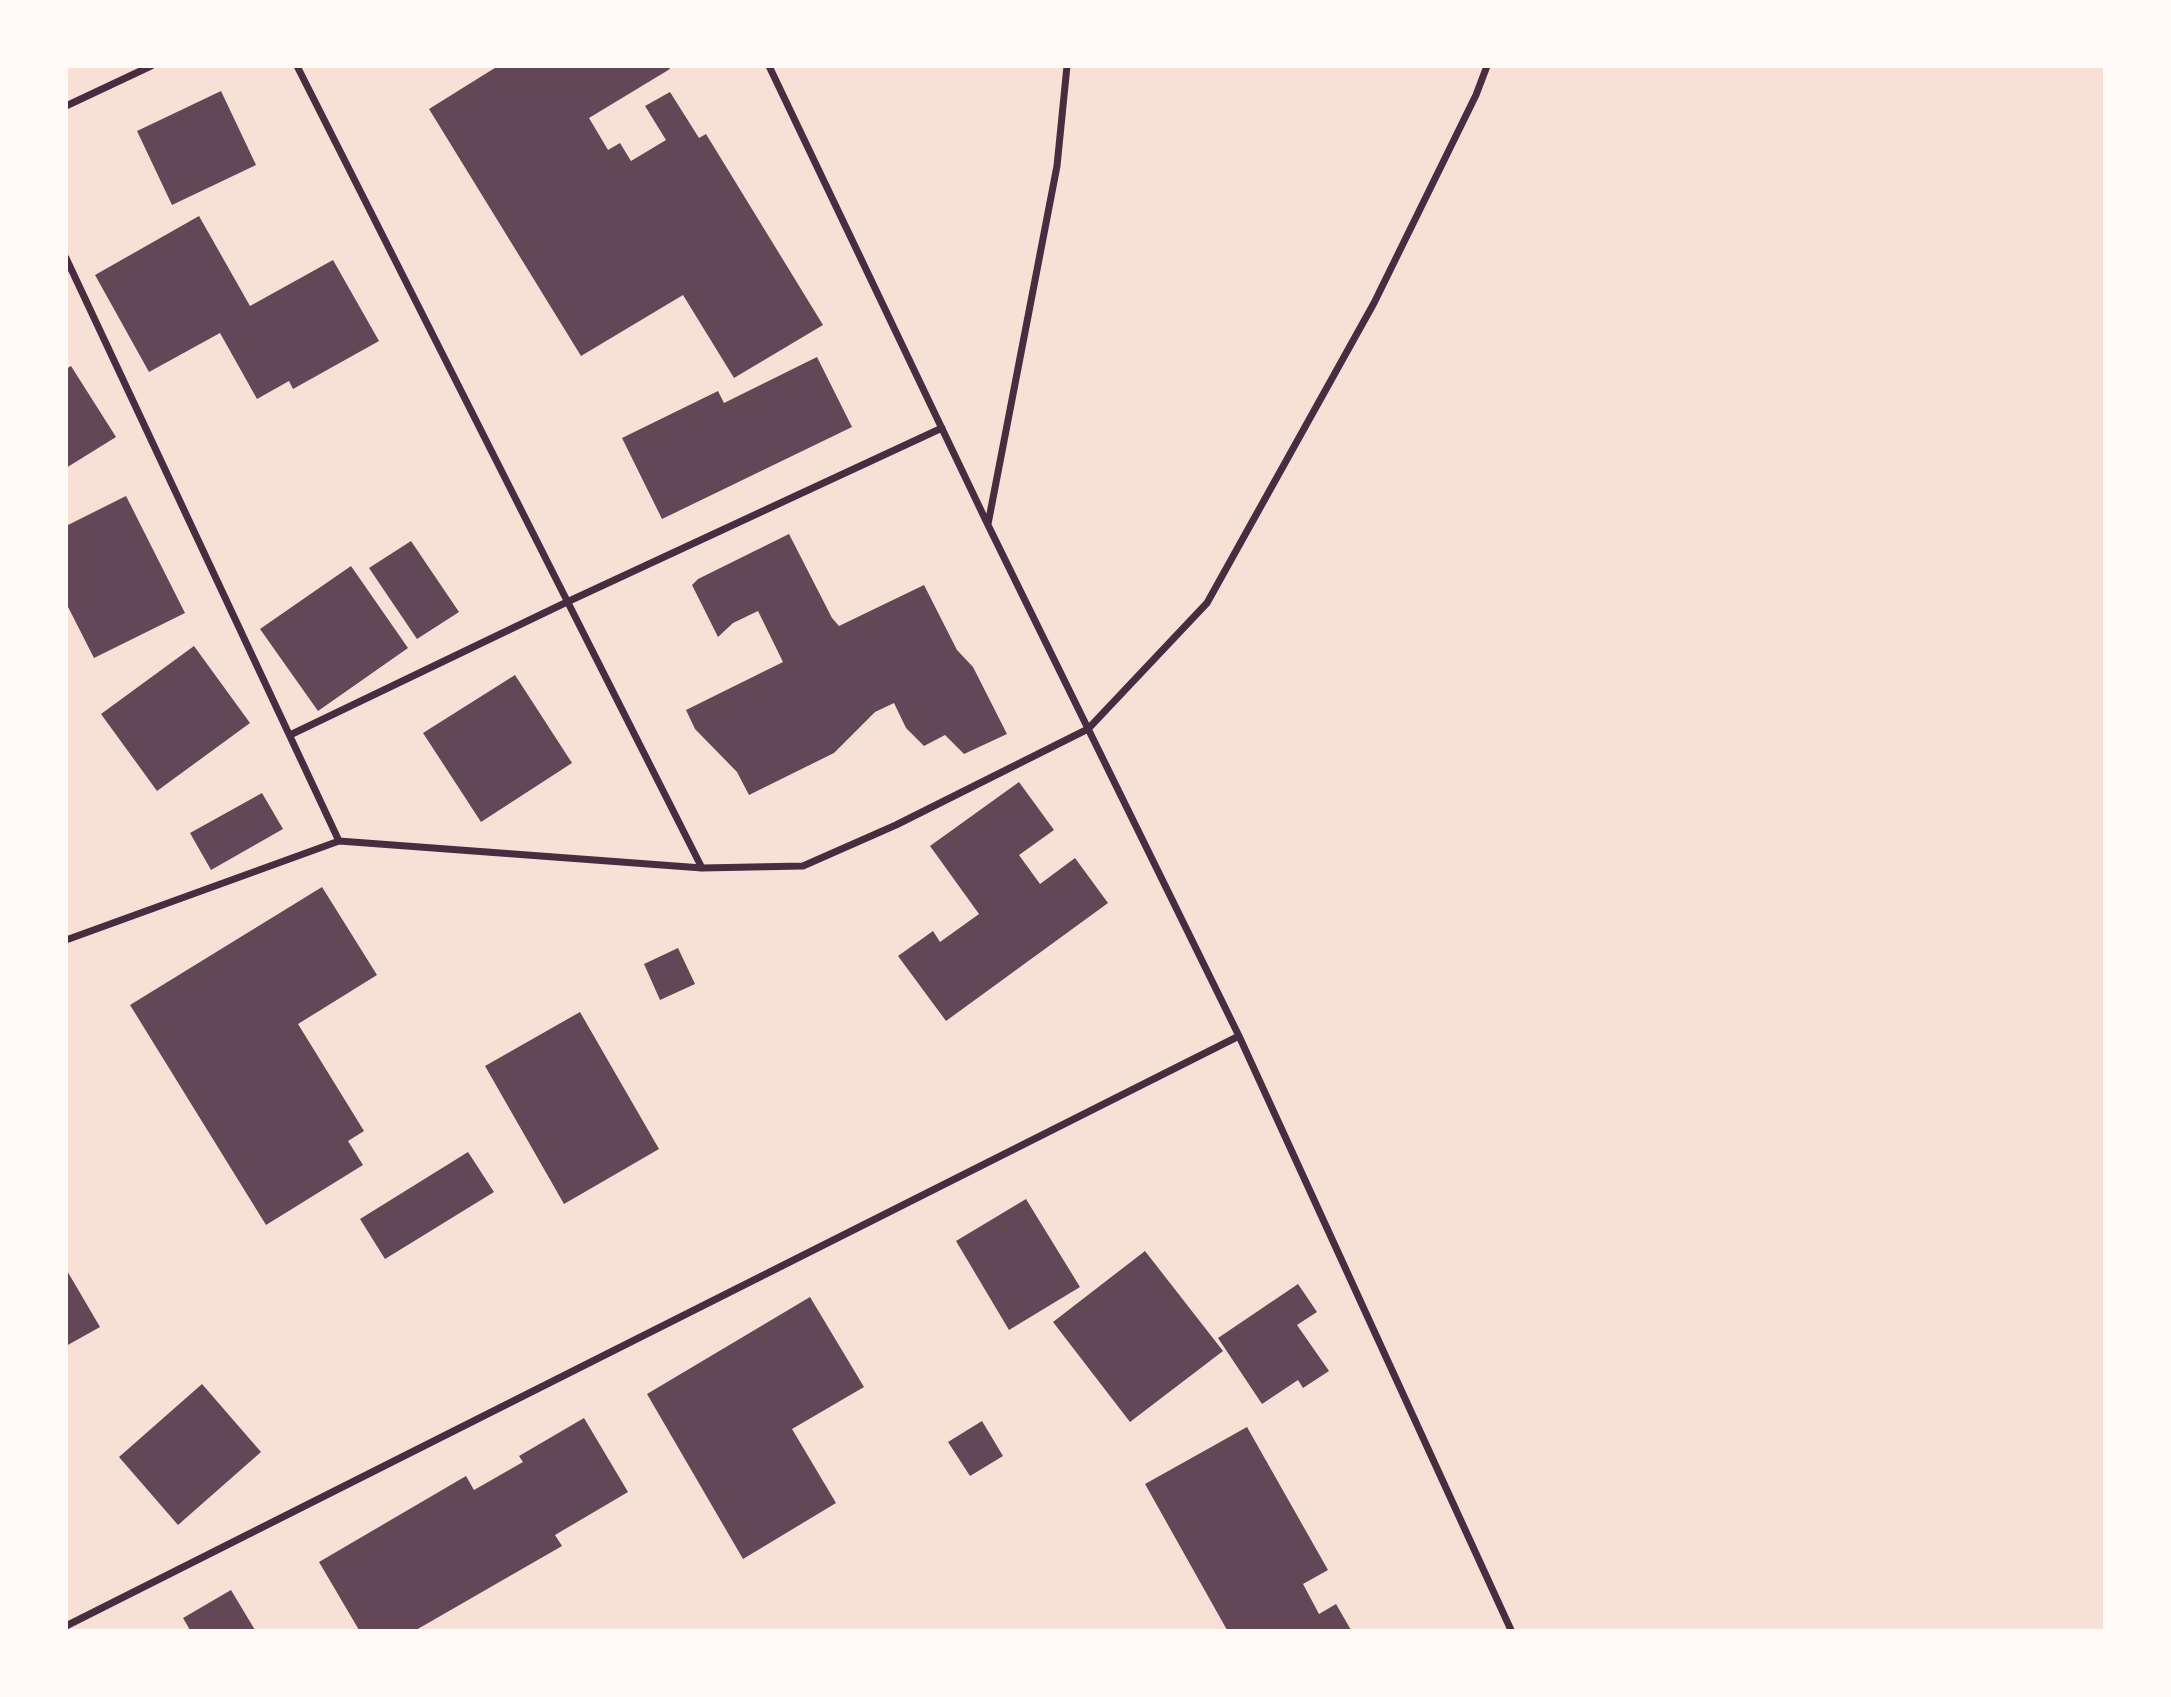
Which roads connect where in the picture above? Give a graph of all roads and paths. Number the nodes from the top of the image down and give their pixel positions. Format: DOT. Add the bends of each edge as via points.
graph roads {
  1 [pos="150,66"];
  2 [pos="297,66"];
  3 [pos="769,66"];
  4 [pos="1067,66"];
  5 [pos="1487,66"];
  6 [pos="66,106"];
  7 [pos="66,258"];
  8 [pos="942,428"];
  9 [pos="988,525"];
  10 [pos="567,602"];
  11 [pos="1088,729"];
  12 [pos="290,735"];
  13 [pos="339,841"];
  14 [pos="702,868"];
  15 [pos="66,940"];
  16 [pos="1239,1036"];
  17 [pos="66,1626"];
  18 [pos="1511,1630"];
  1 -- 6 [label="street"];
  2 -- 10 [label="street"];
  3 -- 8 [label="street"];
  4 -- 9 [label="street" via="1057,166"];
  5 -- 11 [label="street" via="1374,303 1207,603"];
  7 -- 12 [label="street"];
  8 -- 9 [label="street"];
  8 -- 10 [label="street"];
  9 -- 11 [label="street"];
  10 -- 12 [label="street"];
  10 -- 14 [label="street"];
  11 -- 14 [label="street" via="803,866"];
  11 -- 16 [label="street"];
  12 -- 13 [label="street"];
  13 -- 14 [label="street"];
  13 -- 15 [label="street"];
  16 -- 17 [label="street"];
  16 -- 18 [label="street"];
}
